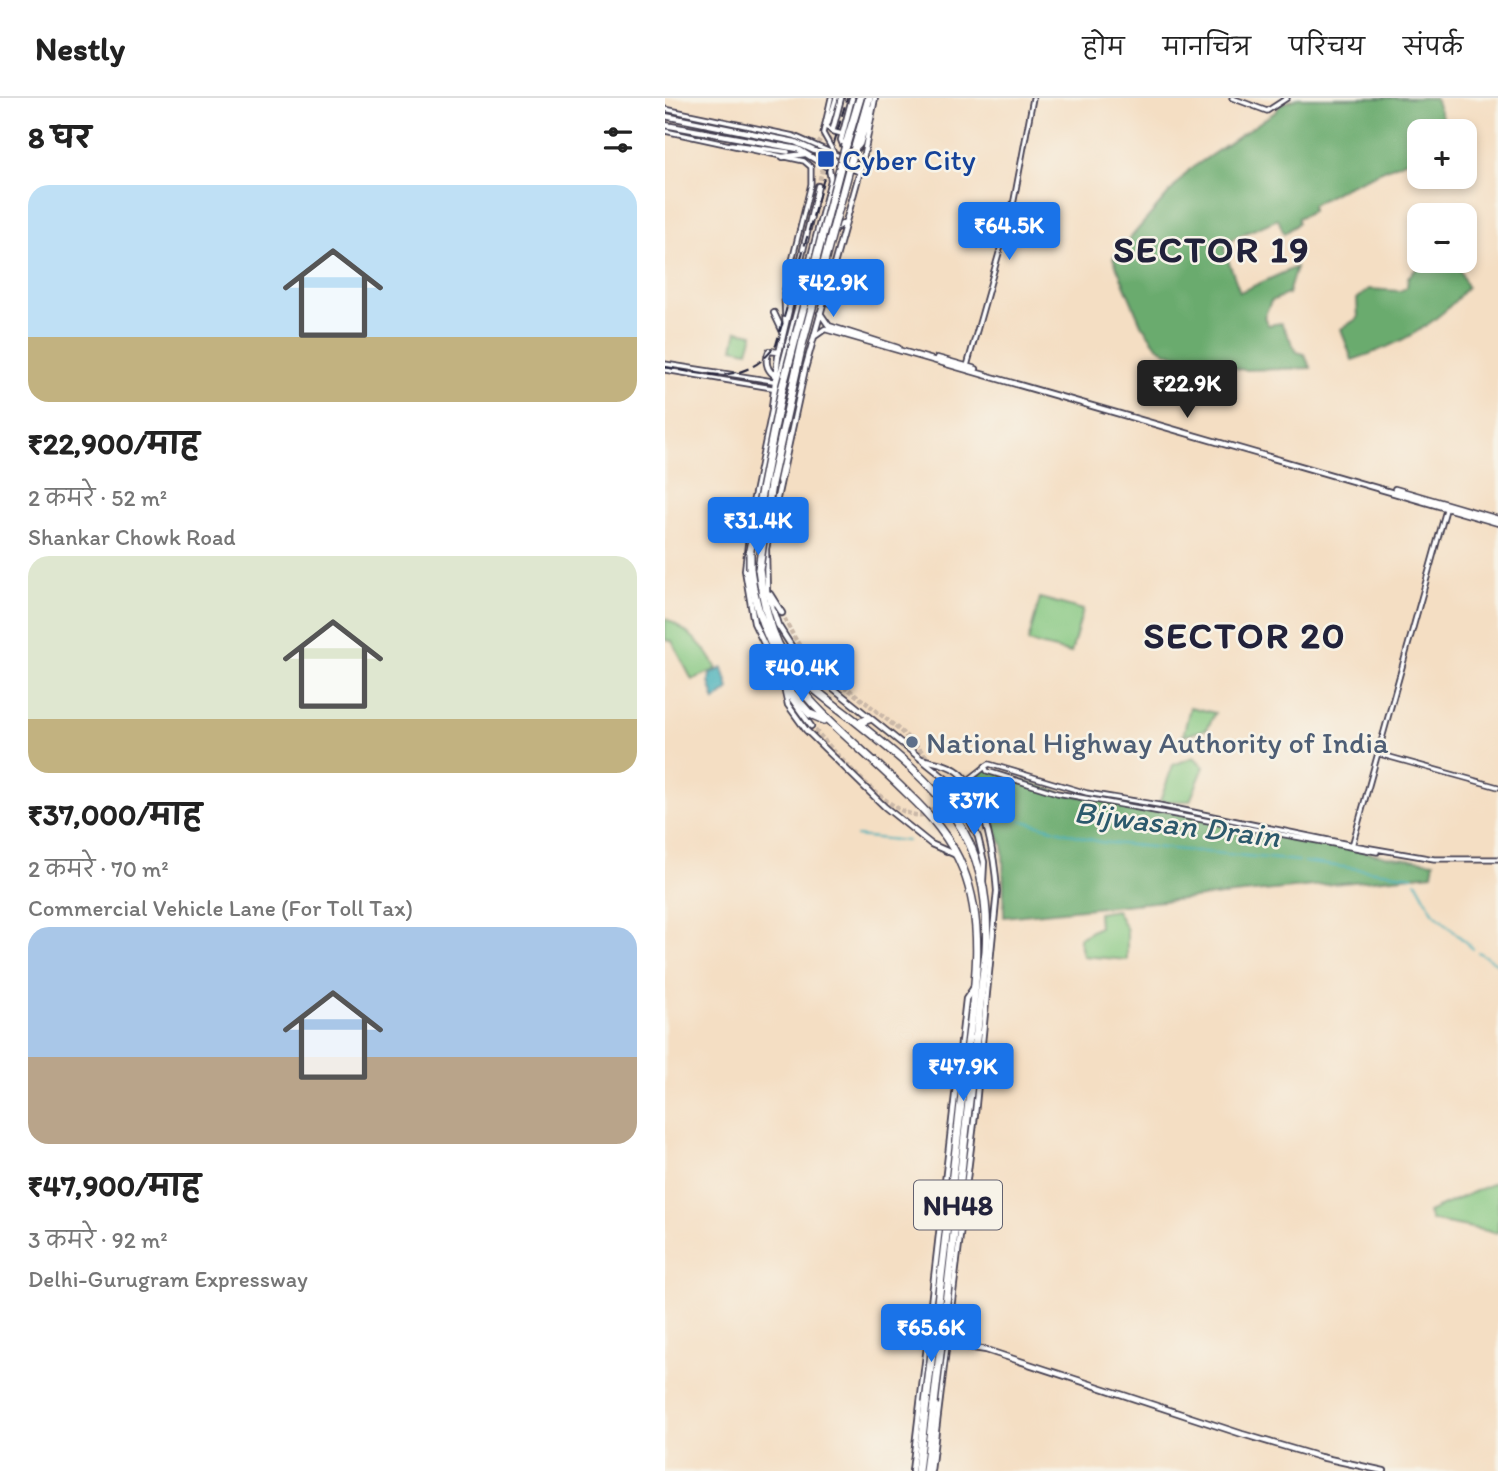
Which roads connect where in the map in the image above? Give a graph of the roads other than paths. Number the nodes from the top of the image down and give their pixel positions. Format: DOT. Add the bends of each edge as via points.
graph roads {
  1 [pos="836,98"];
  2 [pos="852,98"];
  3 [pos="860,98"];
  4 [pos="875,98"];
  5 [pos="1033,98"];
  6 [pos="1232,98"];
  7 [pos="1287,98"];
  8 [pos="871,101"];
  9 [pos="665,109"];
  10 [pos="665,116"];
  11 [pos="826,123"];
  12 [pos="665,125"];
  13 [pos="833,129"];
  14 [pos="665,131"];
  15 [pos="842,134"];
  16 [pos="728,145"];
  17 [pos="851,146"];
  18 [pos="787,152"];
  19 [pos="834,153"];
  20 [pos="806,154"];
  21 [pos="783,157"];
  22 [pos="847,159"];
  23 [pos="842,165"];
  24 [pos="862,166"];
  25 [pos="860,172"];
  26 [pos="818,187"];
  27 [pos="846,221"];
  28 [pos="820,222"];
  29 [pos="844,295"];
  30 [pos="823,298"];
  31 [pos="774,313"];
  32 [pos="819,313"];
  33 [pos="786,324"];
  34 [pos="783,333"];
  35 [pos="811,342"];
  36 [pos="779,352"];
  37 [pos="665,364"];
  38 [pos="967,366"];
  39 [pos="665,370"];
  40 [pos="774,378"];
  41 [pos="765,379"];
  42 [pos="769,387"];
  43 [pos="772,411"];
  44 [pos="767,438"];
  45 [pos="781,486"];
  46 [pos="1447,506"];
  47 [pos="1498,521"];
  48 [pos="768,591"];
  49 [pos="782,613"];
  50 [pos="783,683"];
  51 [pos="869,719"];
  52 [pos="828,721"];
  53 [pos="858,723"];
  54 [pos="811,726"];
  55 [pos="1378,754"];
  56 [pos="920,759"];
  57 [pos="987,765"];
  58 [pos="967,782"];
  59 [pos="1498,787"];
  60 [pos="1352,847"];
  61 [pos="982,853"];
  62 [pos="957,855"];
  63 [pos="994,860"];
  64 [pos="1498,860"];
  65 [pos="982,883"];
  66 [pos="974,987"];
  67 [pos="955,1089"];
  68 [pos="962,1100"];
  69 [pos="944,1285"];
  70 [pos="931,1307"];
  71 [pos="950,1307"];
  72 [pos="927,1339"];
  73 [pos="948,1343"];
  74 [pos="927,1346"];
  75 [pos="923,1382"];
  76 [pos="941,1385"];
  77 [pos="930,1404"];
  78 [pos="912,1471"];
  79 [pos="918,1471"];
  80 [pos="929,1471"];
  81 [pos="1384,1471"];
  1 -- 11 [label="street"];
  1 -- 13 [label="main road"];
  2 -- 15 [label="main road"];
  3 -- 17 [label="highway, NH48"];
  4 -- 8 [label="main road"];
  5 -- 38 [label="street" via="1014,200"];
  6 -- 7 [label="street" via="1267,111"];
  8 -- 15 [label="main road" via="855,151 842,149"];
  8 -- 17 [label="highway, NH48"];
  8 -- 24 [label="main road"];
  9 -- 19 [label="street" via="794,135"];
  10 -- 23 [label="main road" via="795,142"];
  11 -- 15 [label="street" via="828,129"];
  11 -- 19 [label="street" via="824,139"];
  12 -- 20 [label="main road"];
  14 -- 16 [label="street"];
  16 -- 18 [label="street"];
  16 -- 21 [label="street"];
  17 -- 52 [label="highway, NH48, bridge" via="782,389 750,550 760,618 775,654"];
  17 -- 53 [label="highway, NH48, bridge" via="771,484 759,569 771,626 789,663"];
  19 -- 22 [label="street"];
  20 -- 21 [label="main road"];
  20 -- 28 [label="main road" via="829,168 831,180"];
  21 -- 33 [label="street" via="808,164 812,178 784,293"];
  22 -- 23 [label="main road"];
  22 -- 24 [label="street"];
  23 -- 25 [label="main road"];
  24 -- 25 [label="main road"];
  25 -- 27 [label="main road"];
  26 -- 33 [label="main road"];
  27 -- 28 [label="main road" via="832,231"];
  27 -- 30 [label="main road"];
  28 -- 43 [label="main road"];
  29 -- 30 [label="main road" via="834,306"];
  30 -- 32 [label="main road"];
  31 -- 34 [label="main road"];
  32 -- 35 [label="main road"];
  32 -- 38 [label="main road" via="829,326"];
  33 -- 34 [label="main road"];
  34 -- 36 [label="main road"];
  35 -- 45 [label="main road"];
  35 -- 46 [label="main road" via="825,329"];
  36 -- 40 [label="main road"];
  36 -- 40 [label="main road" via="769,351 767,358"];
  37 -- 41 [label="street"];
  38 -- 46 [label="main road"];
  39 -- 42 [label="street"];
  40 -- 41 [label="street"];
  40 -- 42 [label="main road"];
  41 -- 42 [label="street"];
  42 -- 43 [label="main road"];
  43 -- 44 [label="main road"];
  44 -- 45 [label="main road" via="774,431 785,435 778,476"];
  44 -- 50 [label="main road" via="748,535 745,579 754,623"];
  45 -- 48 [label="main road" via="766,550"];
  46 -- 47 [label="main road"];
  46 -- 55 [label="street"];
  48 -- 49 [label="main road"];
  48 -- 51 [label="main road" via="786,641 811,671"];
  50 -- 52 [label="highway" via="810,714"];
  50 -- 54 [label="main road"];
  50 -- 62 [label="main road" via="788,705 815,740 931,844"];
  51 -- 53 [label="highway"];
  51 -- 56 [label="main road"];
  52 -- 62 [label="highway, NH48" via="928,814"];
  53 -- 65 [label="highway, NH48" via="932,786 966,835"];
  55 -- 59 [label="street"];
  55 -- 60 [label="street"];
  56 -- 58 [label="main road" via="951,768"];
  56 -- 61 [label="main road" via="951,783 973,824"];
  57 -- 58 [label="street"];
  57 -- 60 [label="street" via="1087,793"];
  57 -- 60 [label="street" via="990,772 1057,793"];
  58 -- 63 [label="main road"];
  60 -- 64 [label="street" via="1438,861"];
  61 -- 63 [label="main road"];
  61 -- 65 [label="main road"];
  62 -- 66 [label="highway, NH48" via="973,897 977,924"];
  63 -- 71 [label="main road" via="997,891 991,969"];
  65 -- 69 [label="highway, NH48" via="986,951"];
  66 -- 67 [label="main road" via="966,999"];
  66 -- 68 [label="highway, NH48"];
  67 -- 68 [label="highway"];
  67 -- 70 [label="main road"];
  68 -- 69 [label="highway, NH48"];
  69 -- 77 [label="highway, NH48, bridge"];
  70 -- 71 [label="main road"];
  70 -- 72 [label="main road"];
  71 -- 73 [label="main road"];
  72 -- 73 [label="main road" via="938,1332"];
  72 -- 74 [label="main road"];
  73 -- 74 [label="main road" via="936,1353"];
  73 -- 76 [label="main road"];
  73 -- 81 [label="main road" via="986,1350 1319,1457"];
  74 -- 75 [label="main road"];
  75 -- 76 [label="main road" via="933,1376"];
  75 -- 78 [label="main road"];
  76 -- 80 [label="main road"];
  77 -- 79 [label="highway, NH48"];
  77 -- 80 [label="highway, NH48"];
}
